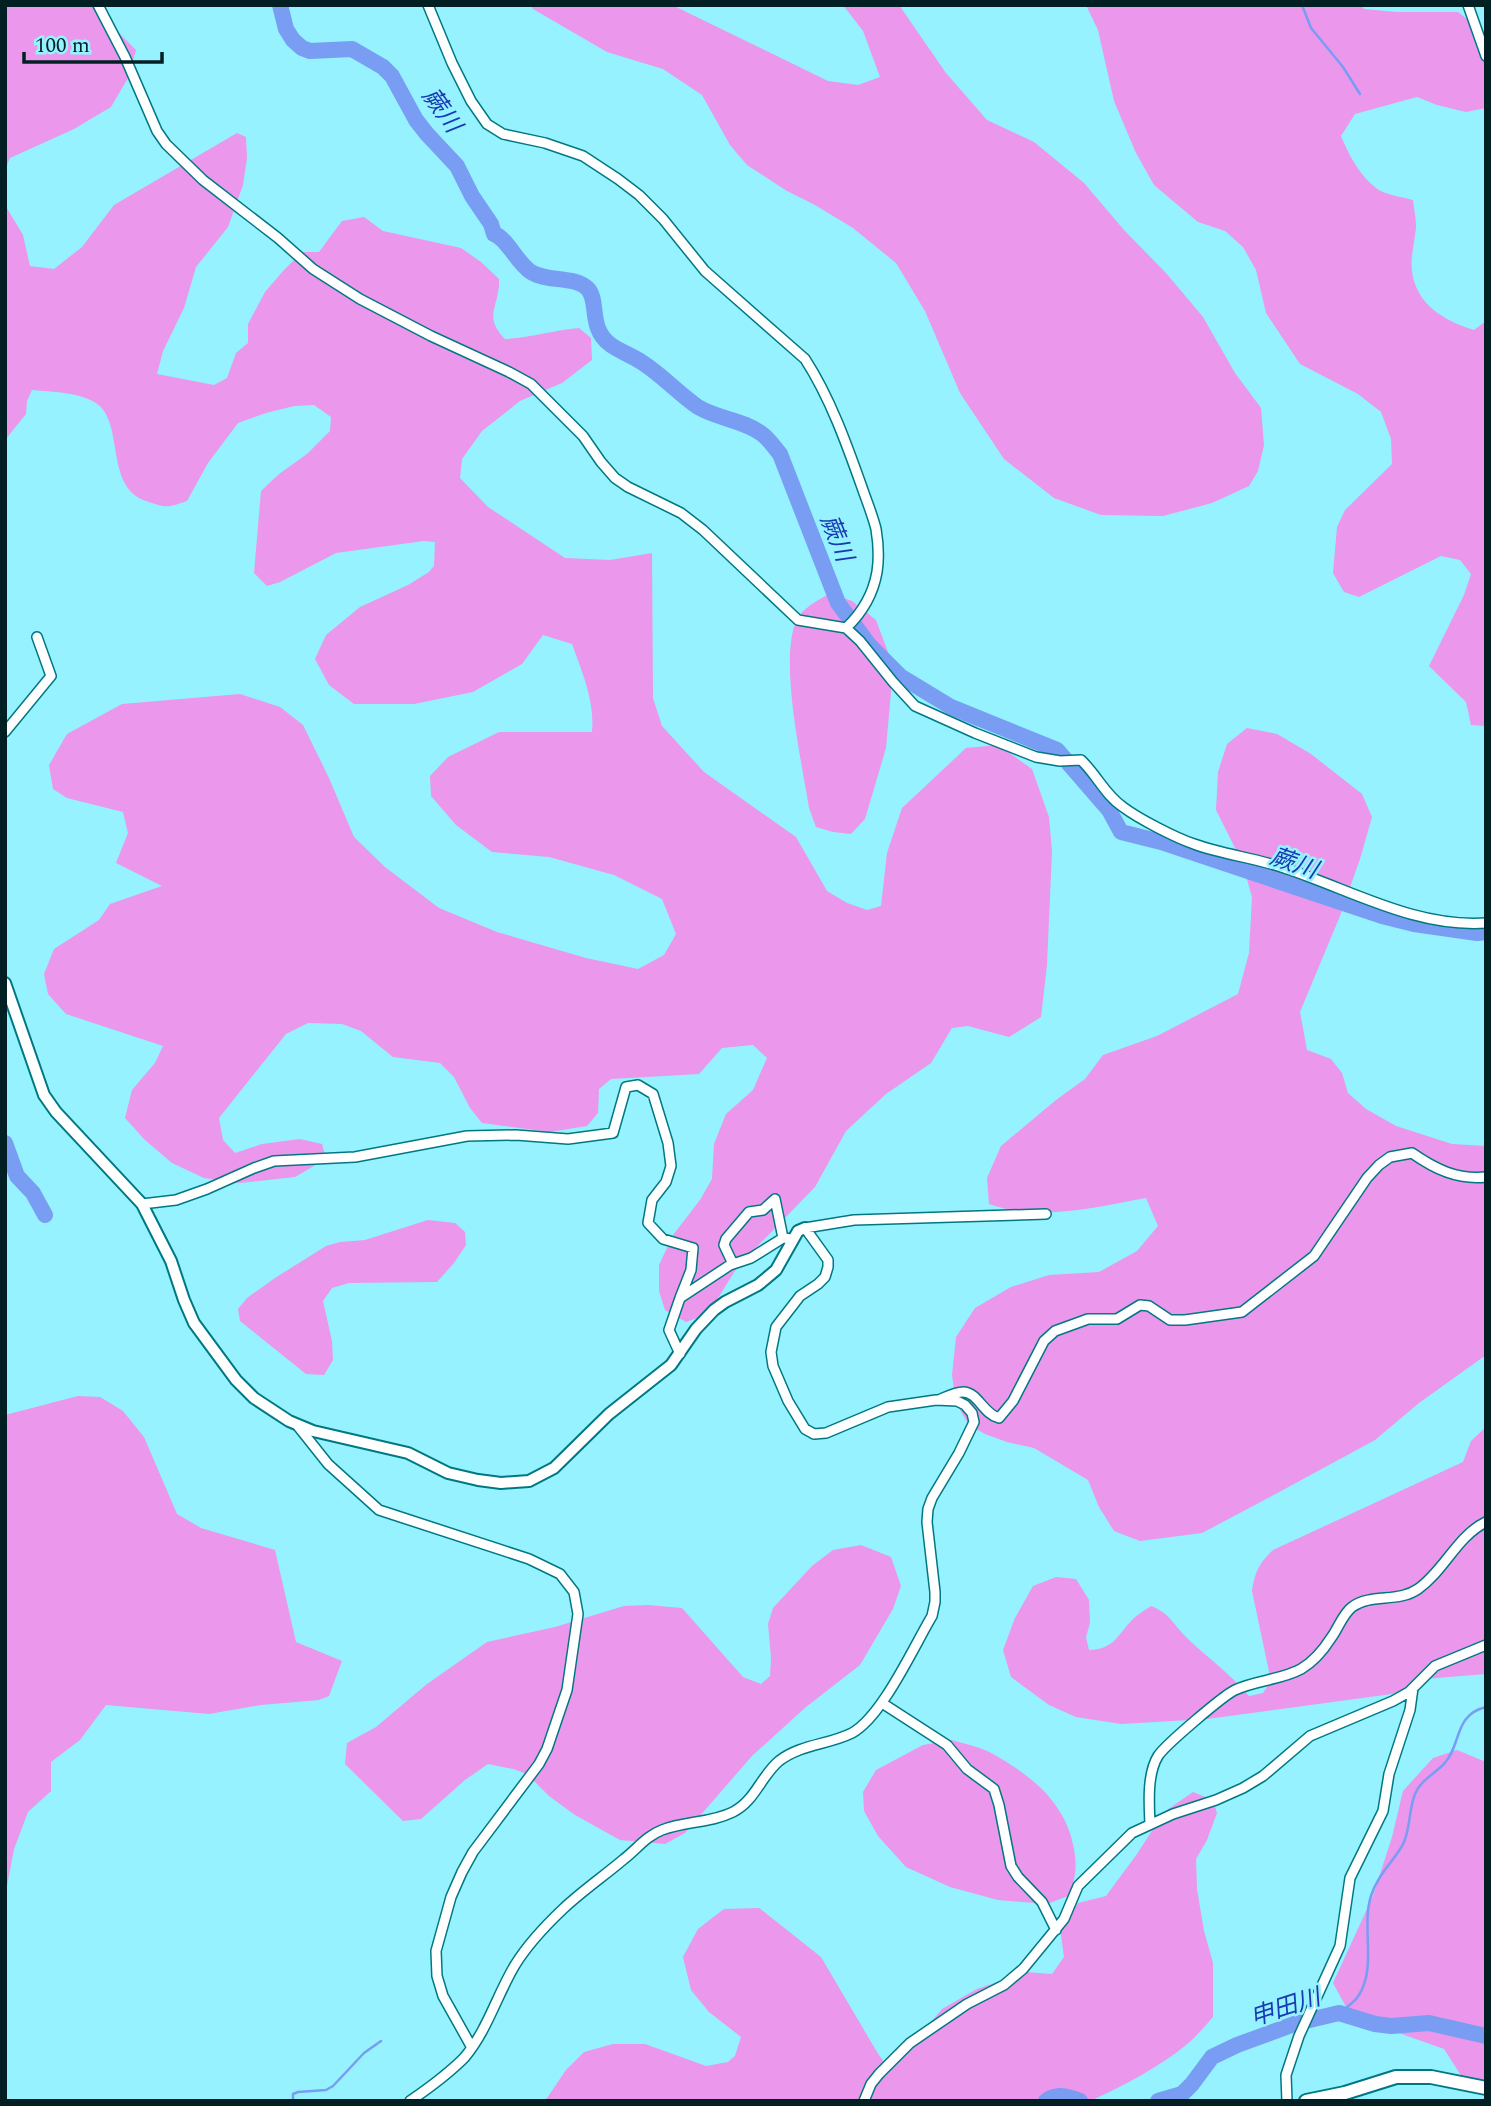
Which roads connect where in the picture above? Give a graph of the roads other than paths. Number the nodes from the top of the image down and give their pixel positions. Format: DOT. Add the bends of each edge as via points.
graph roads {
  1 [pos="98,5"];
  2 [pos="428,5"];
  3 [pos="1468,5"];
  4 [pos="1486,56"];
  5 [pos="846,628"];
  6 [pos="37,637"];
  7 [pos="5,732"];
  8 [pos="1486,923"];
  9 [pos="5,983"];
  10 [pos="1486,1177"];
  11 [pos="142,1204"];
  12 [pos="1046,1214"];
  13 [pos="805,1228"];
  14 [pos="788,1239"];
  15 [pos="733,1264"];
  16 [pos="680,1298"];
  17 [pos="680,1354"];
  18 [pos="936,1400"];
  19 [pos="297,1424"];
  20 [pos="1486,1522"];
  21 [pos="1486,1645"];
  22 [pos="1413,1688"];
  23 [pos="882,1703"];
  24 [pos="1150,1824"];
  25 [pos="1056,1930"];
  26 [pos="471,2046"];
  27 [pos="1486,2088"];
  28 [pos="410,2101"];
  29 [pos="864,2101"];
  30 [pos="1287,2101"];
  31 [pos="1306,2101"];
  1 -- 5 [label="street" via="157,131 203,180 313,269 360,299 531,384 583,436 615,478 703,530 798,620"];
  2 -- 5 [label="street" via="452,63 487,124 503,134 583,156 618,179 663,219 705,271 814,372 876,529 877,571 869,600"];
  3 -- 4 [label="street"];
  5 -- 8 [label="street" via="915,706 1036,757 1081,760 1124,808 1193,844 1288,869 1394,909 1446,921"];
  6 -- 7 [label="street" via="51,676"];
  9 -- 11 [label="street" via="44,1095"];
  10 -- 18 [label="street" via="1446,1173 1412,1153 1390,1157 1367,1178 1314,1256 1242,1312 1170,1320 1140,1305 1117,1319 1072,1323 1044,1341 1013,1401 999,1418 990,1416 967,1392"];
  11 -- 16 [label="street" via="176,1200 274,1161 355,1157 467,1136 568,1139 613,1133 626,1087 638,1085 653,1094 671,1166 666,1182 652,1199 648,1223 663,1239 693,1248 691,1270"];
  11 -- 19 [label="street" via="171,1261 194,1323 209,1345 254,1398"];
  12 -- 13 [label="street" via="854,1220"];
  13 -- 14 [label="street"];
  13 -- 18 [label="street" via="828,1260 828,1267 825,1277 800,1296 781,1319 771,1352 800,1423 814,1434 826,1433 888,1407"];
  14 -- 15 [label="street"];
  14 -- 15 [label="street" via="775,1199 763,1210 749,1212 726,1239 724,1245"];
  14 -- 17 [label="street" via="776,1269 714,1310"];
  15 -- 16 [label="street"];
  16 -- 17 [label="street" via="669,1331"];
  17 -- 19 [label="street" via="554,1468 530,1481 501,1483 448,1473 408,1453"];
  18 -- 23 [label="street" via="965,1405 974,1422 928,1510 935,1592 932,1616"];
  19 -- 26 [label="street" via="328,1464 379,1510 529,1559 559,1574 574,1592 578,1614 567,1690 547,1749 468,1862 451,1897 436,1951 443,1996"];
  20 -- 24 [label="street" via="1470,1533 1421,1587 1402,1597 1368,1600 1352,1607 1331,1639 1303,1668 1234,1690 1205,1713 1158,1756 1152,1774"];
  21 -- 22 [label="street" via="1435,1666"];
  22 -- 24 [label="street" via="1310,1737 1243,1788"];
  22 -- 30 [label="street" via="1383,1811 1350,1878 1340,1946 1316,1994 1286,2075"];
  23 -- 25 [label="street" via="947,1745 967,1769 994,1789 1011,1866 1042,1902"];
  23 -- 26 [label="street" via="855,1731 789,1754 735,1811 650,1835 532,1939"];
  24 -- 25 [label="street" via="1132,1833 1078,1886"];
  25 -- 29 [label="street" via="1004,1985 910,2043 871,2084"];
  26 -- 28 [label="street"];
  27 -- 31 [label="main road" via="1430,2077 1396,2077"];
}
